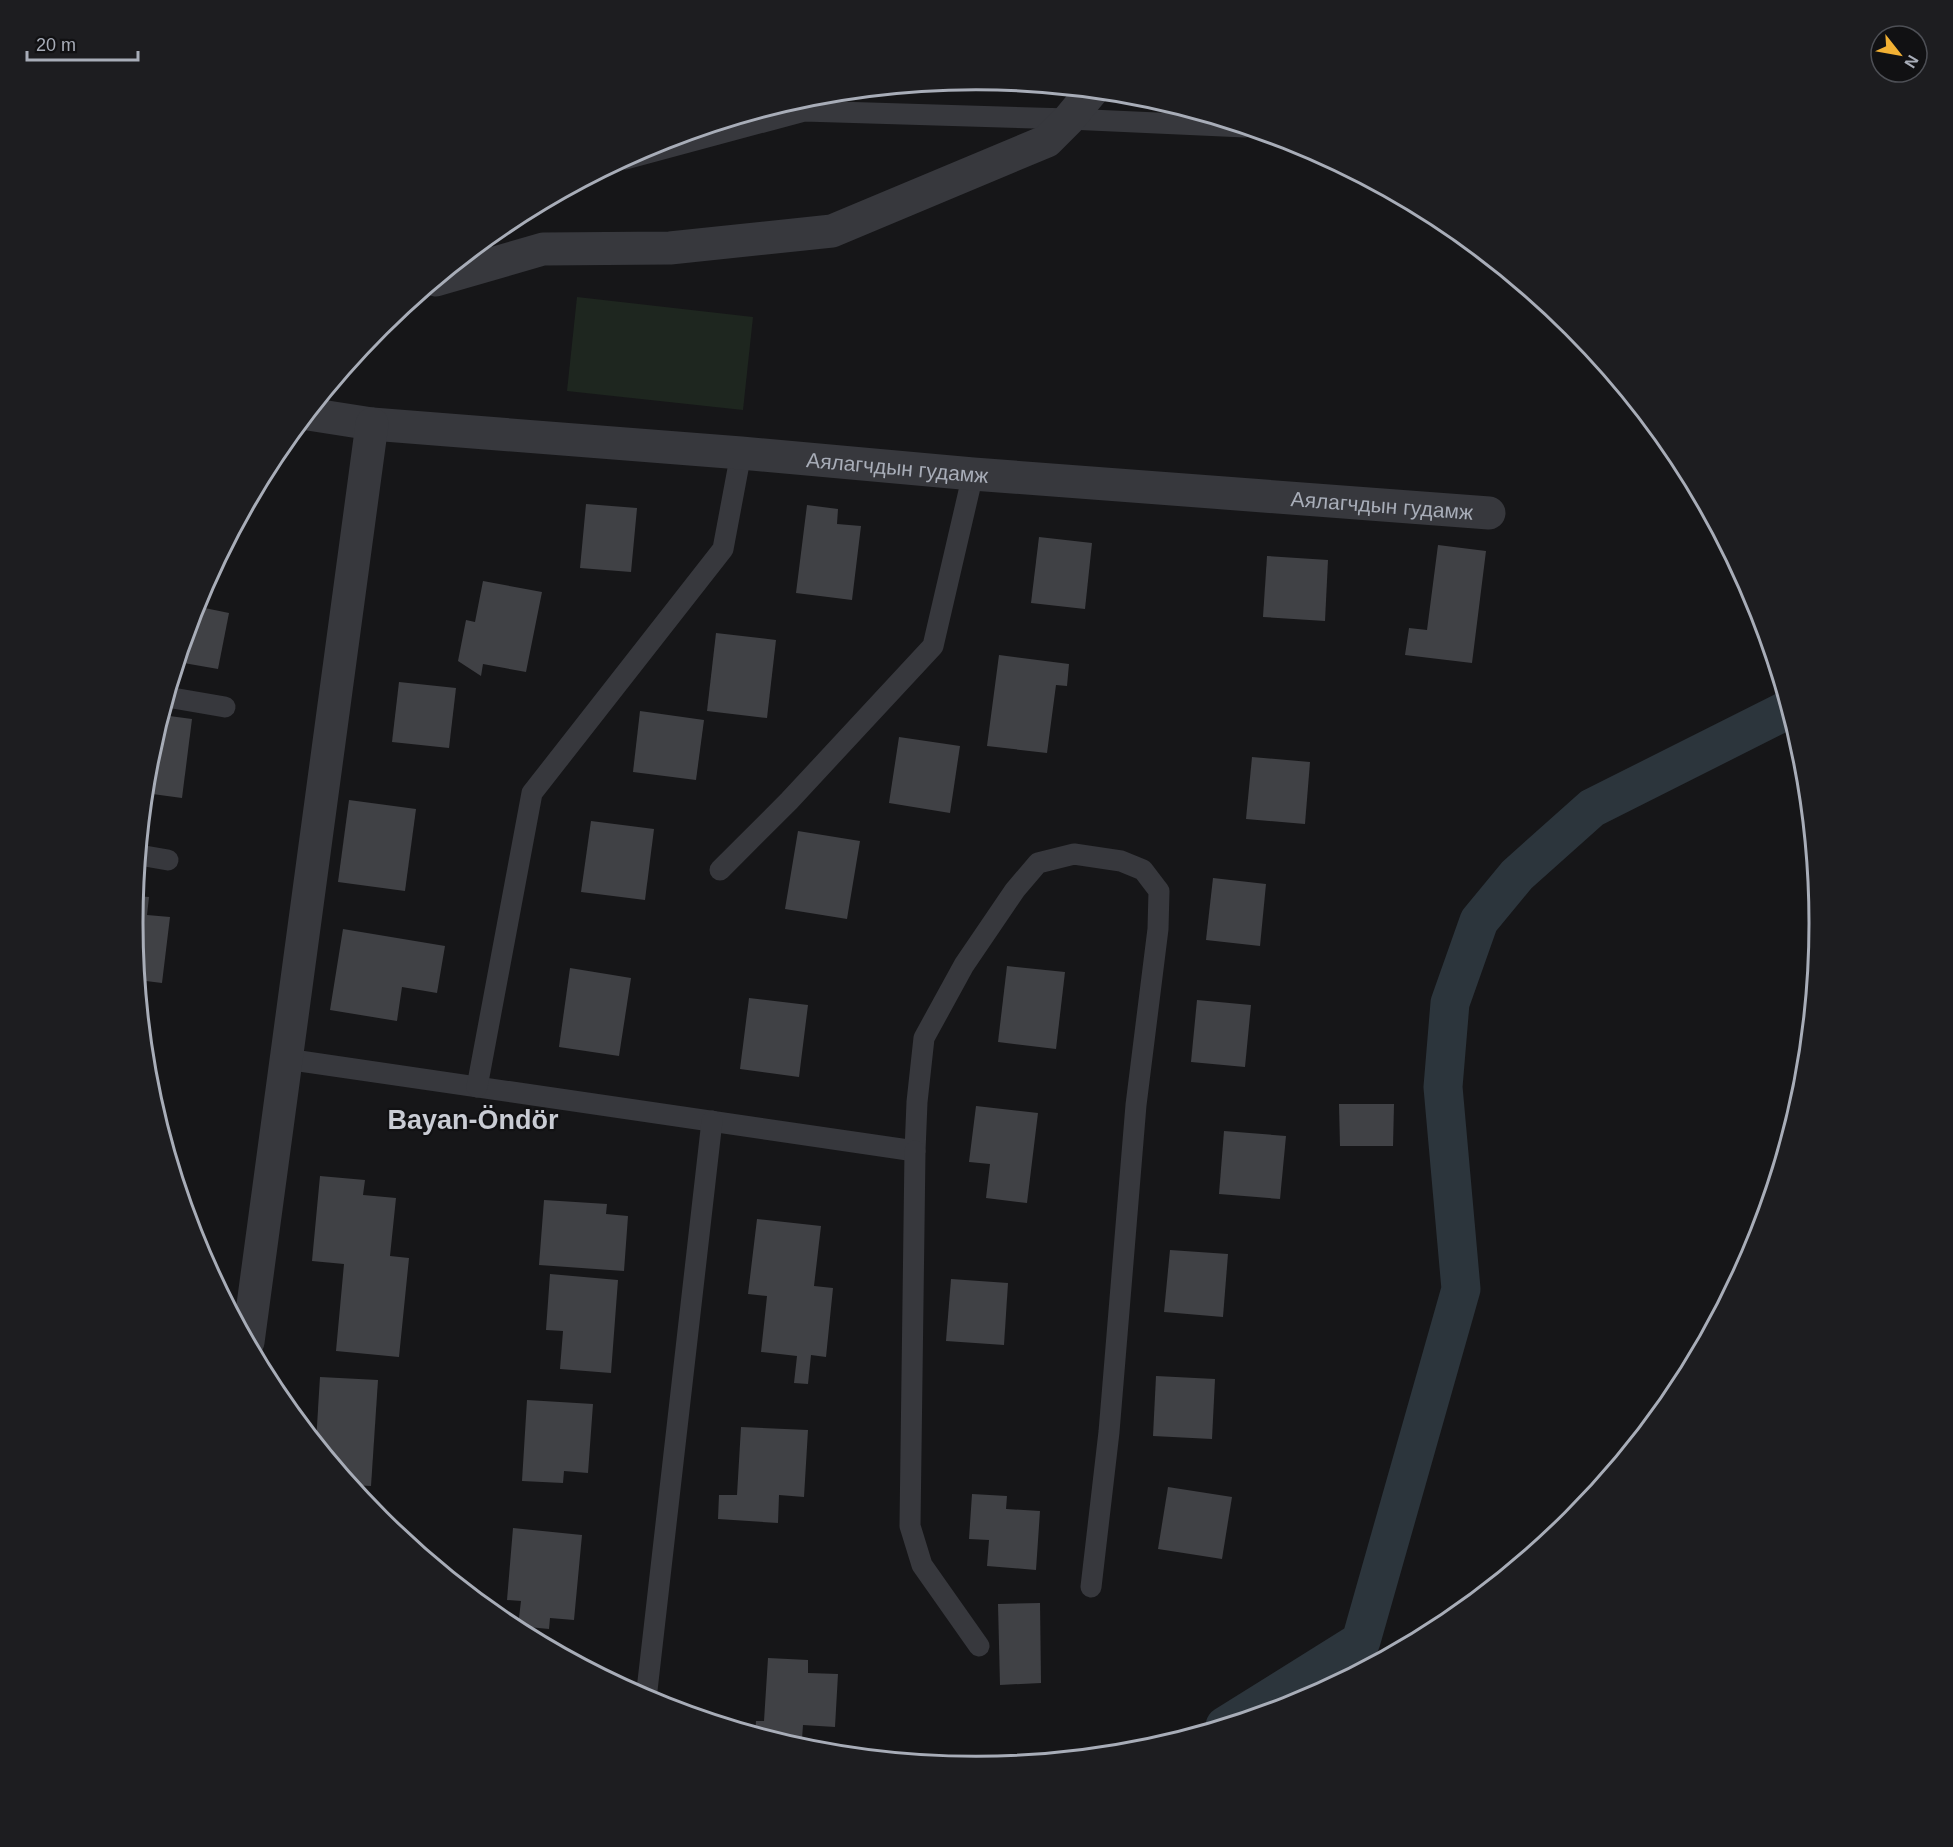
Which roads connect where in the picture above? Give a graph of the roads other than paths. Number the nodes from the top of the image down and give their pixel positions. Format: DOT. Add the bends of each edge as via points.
graph roads {
  1 [pos="826,104"];
  2 [pos="1071,104"];
  3 [pos="1203,121"];
  4 [pos="453,275"];
  5 [pos="316,415"];
  6 [pos="372,424"];
  7 [pos="741,453"];
  8 [pos="973,474"];
  9 [pos="1489,513"];
  10 [pos="174,698"];
  11 [pos="225,707"];
  12 [pos="146,856"];
  13 [pos="168,860"];
  14 [pos="720,870"];
  15 [pos="286,1059"];
  16 [pos="477,1087"];
  17 [pos="712,1121"];
  18 [pos="915,1151"];
  19 [pos="250,1330"];
  20 [pos="1090,1587"];
  21 [pos="979,1646"];
  22 [pos="647,1689"];
  1 -- 2 [label="lane"];
  2 -- 3 [label="lane"];
  2 -- 4 [label="street" via="1047,141 832,231 670,248 543,249"];
  5 -- 6 [label="street, Аялагчдын гудамж"];
  6 -- 7 [label="street, Аялагчдын гудамж"];
  6 -- 15 [label="street"];
  7 -- 8 [label="street, Аялагчдын гудамж"];
  7 -- 16 [label="lane" via="723,549 532,793"];
  8 -- 9 [label="street, Аялагчдын гудамж"];
  8 -- 14 [label="lane" via="933,646"];
  10 -- 11 [label="lane"];
  12 -- 13 [label="lane"];
  15 -- 16 [label="lane"];
  15 -- 19 [label="street"];
  16 -- 17 [label="lane"];
  17 -- 18 [label="lane"];
  17 -- 22 [label="lane"];
  18 -- 20 [label="lane" via="924,1038 964,965 1015,890 1038,863 1074,854 1121,861 1143,870 1159,891 1158,930 1136,1105 1109,1432"];
  18 -- 21 [label="lane" via="910,1526 922,1565"];
}
